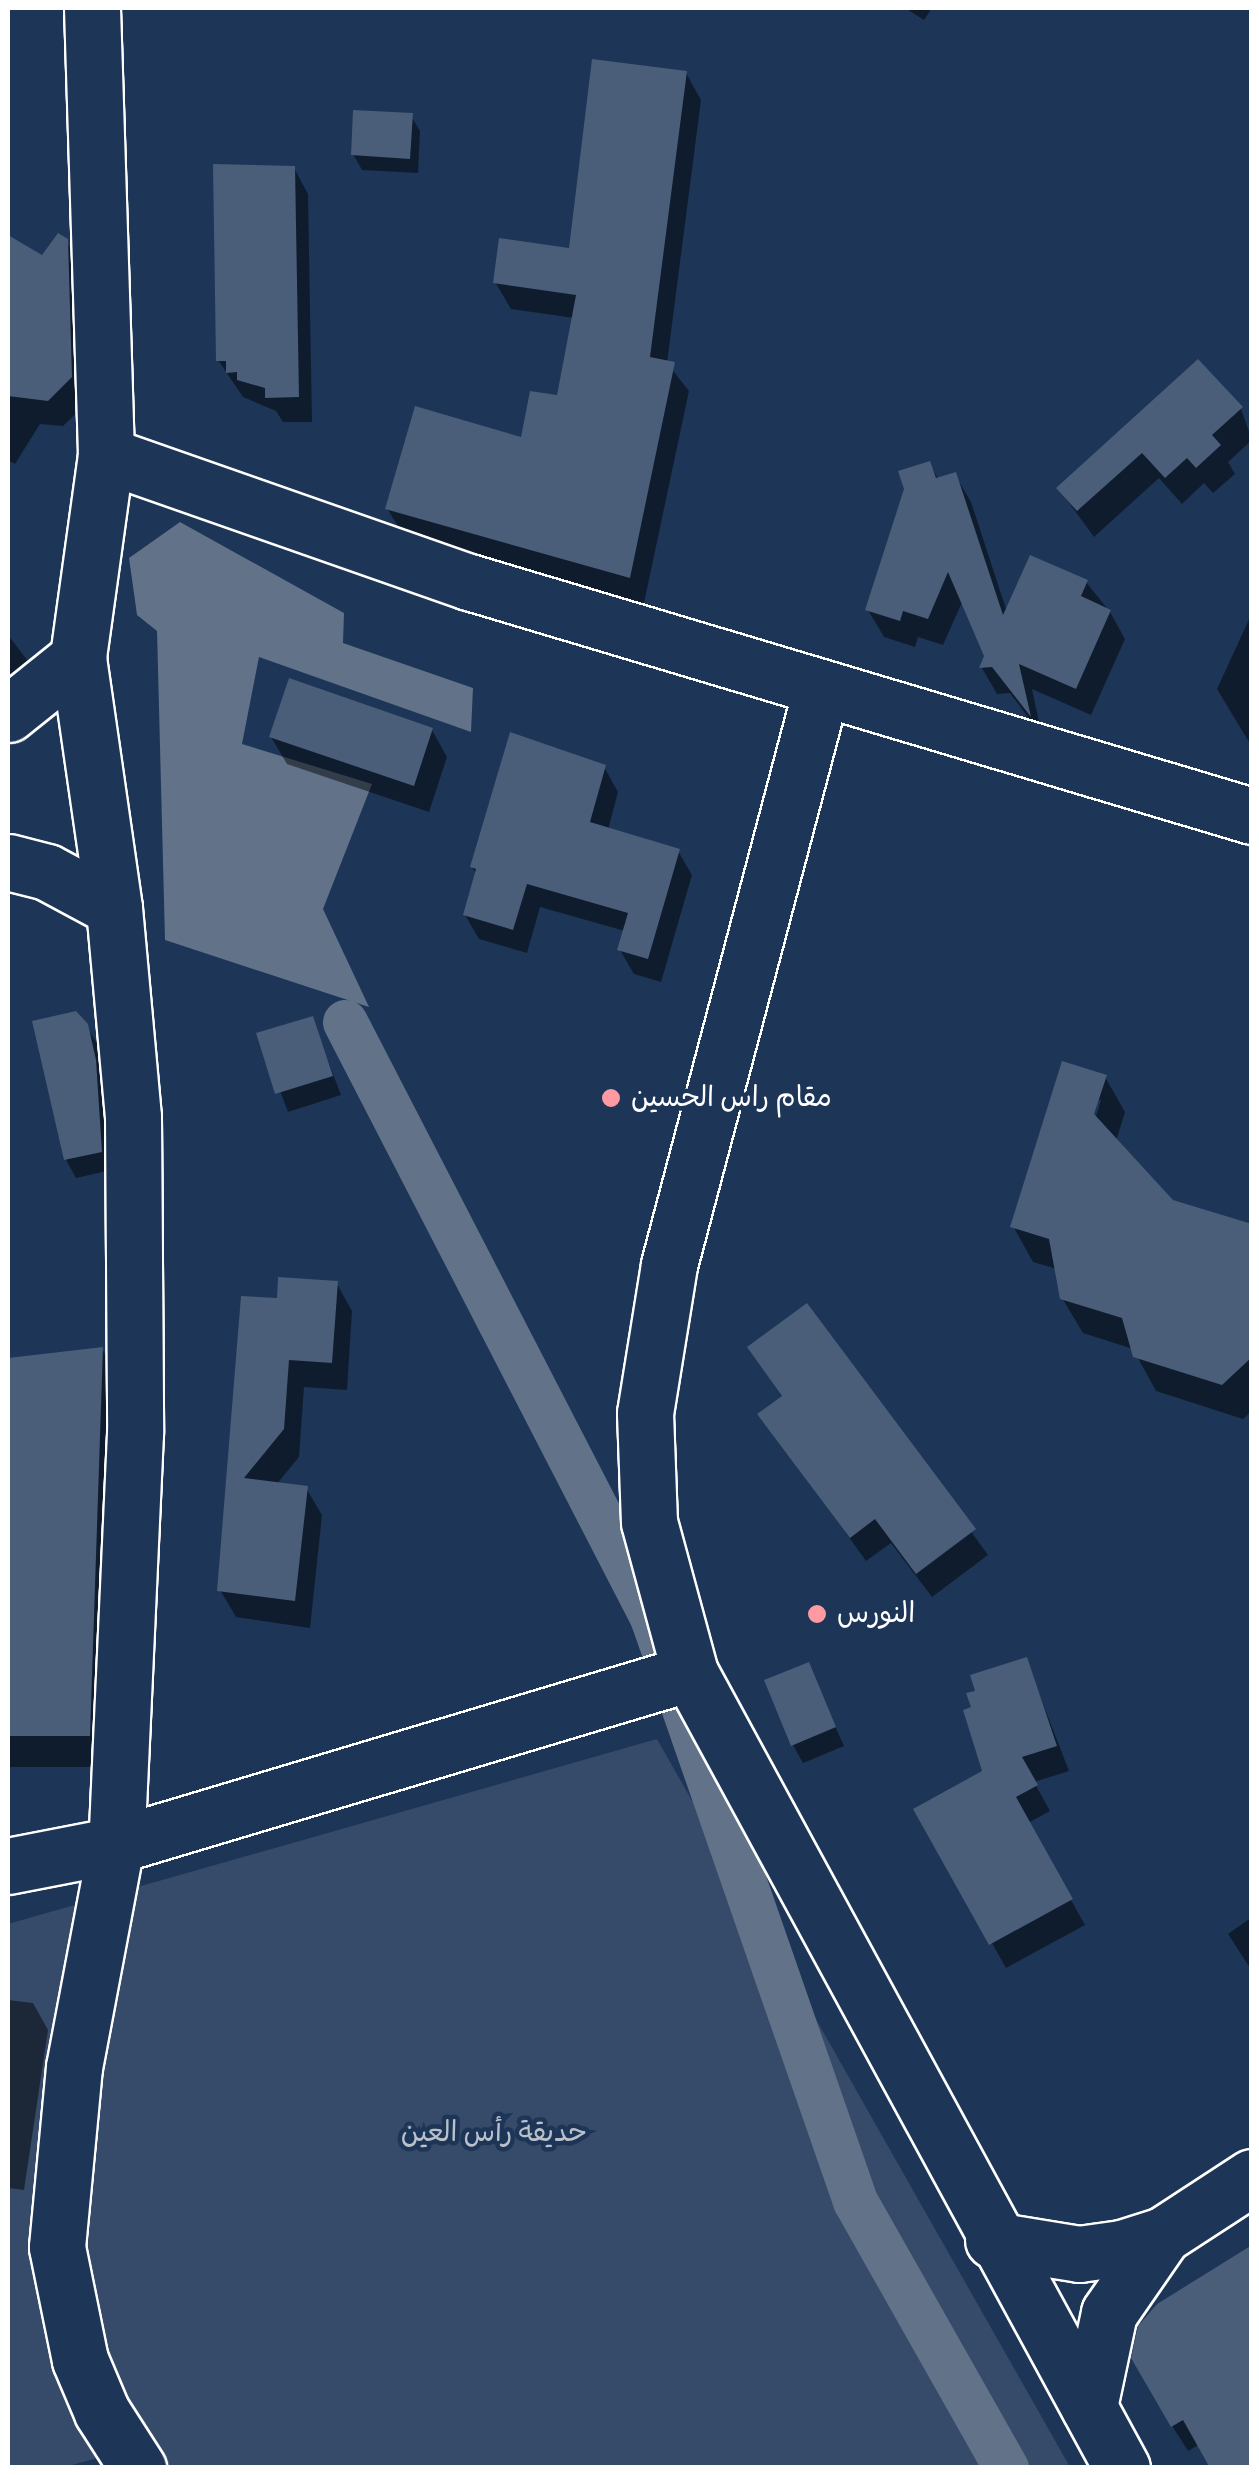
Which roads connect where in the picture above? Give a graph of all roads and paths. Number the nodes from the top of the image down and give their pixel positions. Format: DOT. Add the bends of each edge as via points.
graph roads {
  1 [pos="92,8"];
  2 [pos="106,455"];
  3 [pos="78,658"];
  4 [pos="822,690"];
  5 [pos="8,714"];
  6 [pos="1252,816"];
  7 [pos="8,862"];
  8 [pos="114,908"];
  9 [pos="690,1673"];
  10 [pos="116,1845"];
  11 [pos="8,1866"];
  12 [pos="1252,2177"];
  13 [pos="1163,2235"];
  14 [pos="993,2240"];
  15 [pos="1089,2406"];
  16 [pos="138,2468"];
  17 [pos="1122,2468"];
  1 -- 2 [label="street"];
  2 -- 3 [label="street"];
  2 -- 4 [label="street" via="469,582"];
  3 -- 5 [label="street"];
  3 -- 8 [label="street"];
  4 -- 6 [label="street"];
  4 -- 9 [label="street" via="669,1265 645,1413 648,1522"];
  7 -- 8 [label="street" via="47,872"];
  8 -- 10 [label="street" via="133,1117 138,1269"];
  9 -- 10 [label="street"];
  9 -- 14 [label="street"];
  10 -- 11 [label="street"];
  10 -- 16 [label="street" via="74,2067 57,2247 80,2360 102,2412"];
  12 -- 13 [label="street"];
  13 -- 14 [label="street" via="1079,2254"];
  13 -- 15 [label="street" via="1109,2313"];
  14 -- 15 [label="street"];
  15 -- 17 [label="street"];
}
